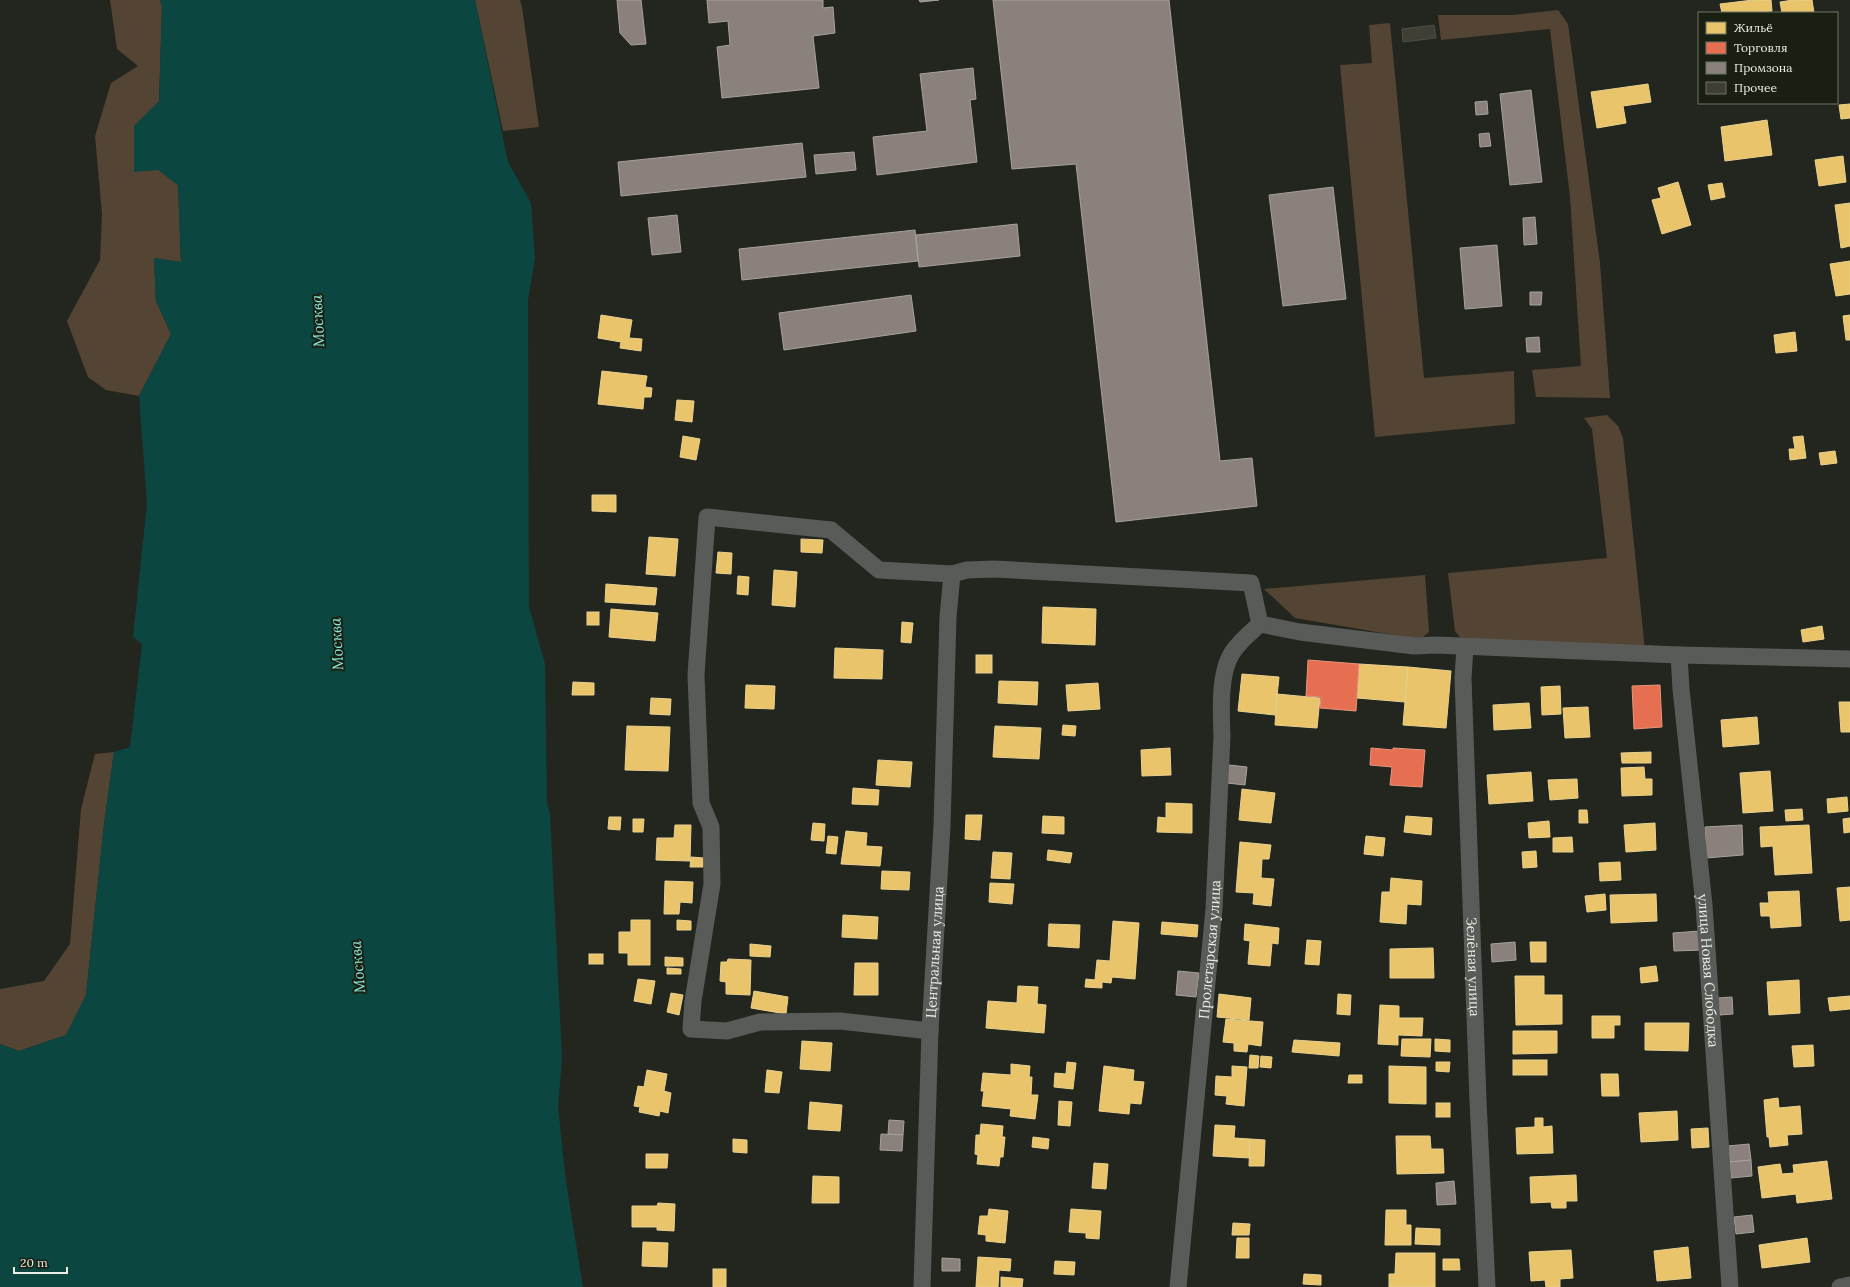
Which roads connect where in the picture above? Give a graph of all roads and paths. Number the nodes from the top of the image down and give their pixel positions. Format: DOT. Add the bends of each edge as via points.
graph roads {
  1 [pos="952,574"];
  2 [pos="1260,624"];
  3 [pos="1465,647"];
  4 [pos="1680,655"];
  5 [pos="1850,658"];
  6 [pos="930,1032"];
  7 [pos="1850,1285"];
  8 [pos="922,1287"];
  9 [pos="1178,1287"];
  10 [pos="1487,1287"];
  11 [pos="1730,1287"];
  12 [pos="1840,1287"];
  1 -- 2 [label="street" via="967,570 995,569 1251,583"];
  1 -- 6 [label="street, Центральная улица" via="948,617 942,826"];
  1 -- 6 [label="street" via="879,570 831,530 707,517 696,675 701,803 711,827 712,884 693,1001 691,1029 727,1030 760,1022 840,1021"];
  2 -- 3 [label="street" via="1300,632 1414,646"];
  2 -- 9 [label="street, Пролетарская улица" via="1231,654 1224,676 1214,909"];
  3 -- 4 [label="street"];
  3 -- 10 [label="street, Зелёная улица" via="1464,694 1478,1102"];
  4 -- 5 [label="street"];
  4 -- 11 [label="street, улица Новая Слободка" via="1681,689 1704,905"];
  6 -- 8 [label="street, Центральная улица"];
  7 -- 12 [label="street"];
}
